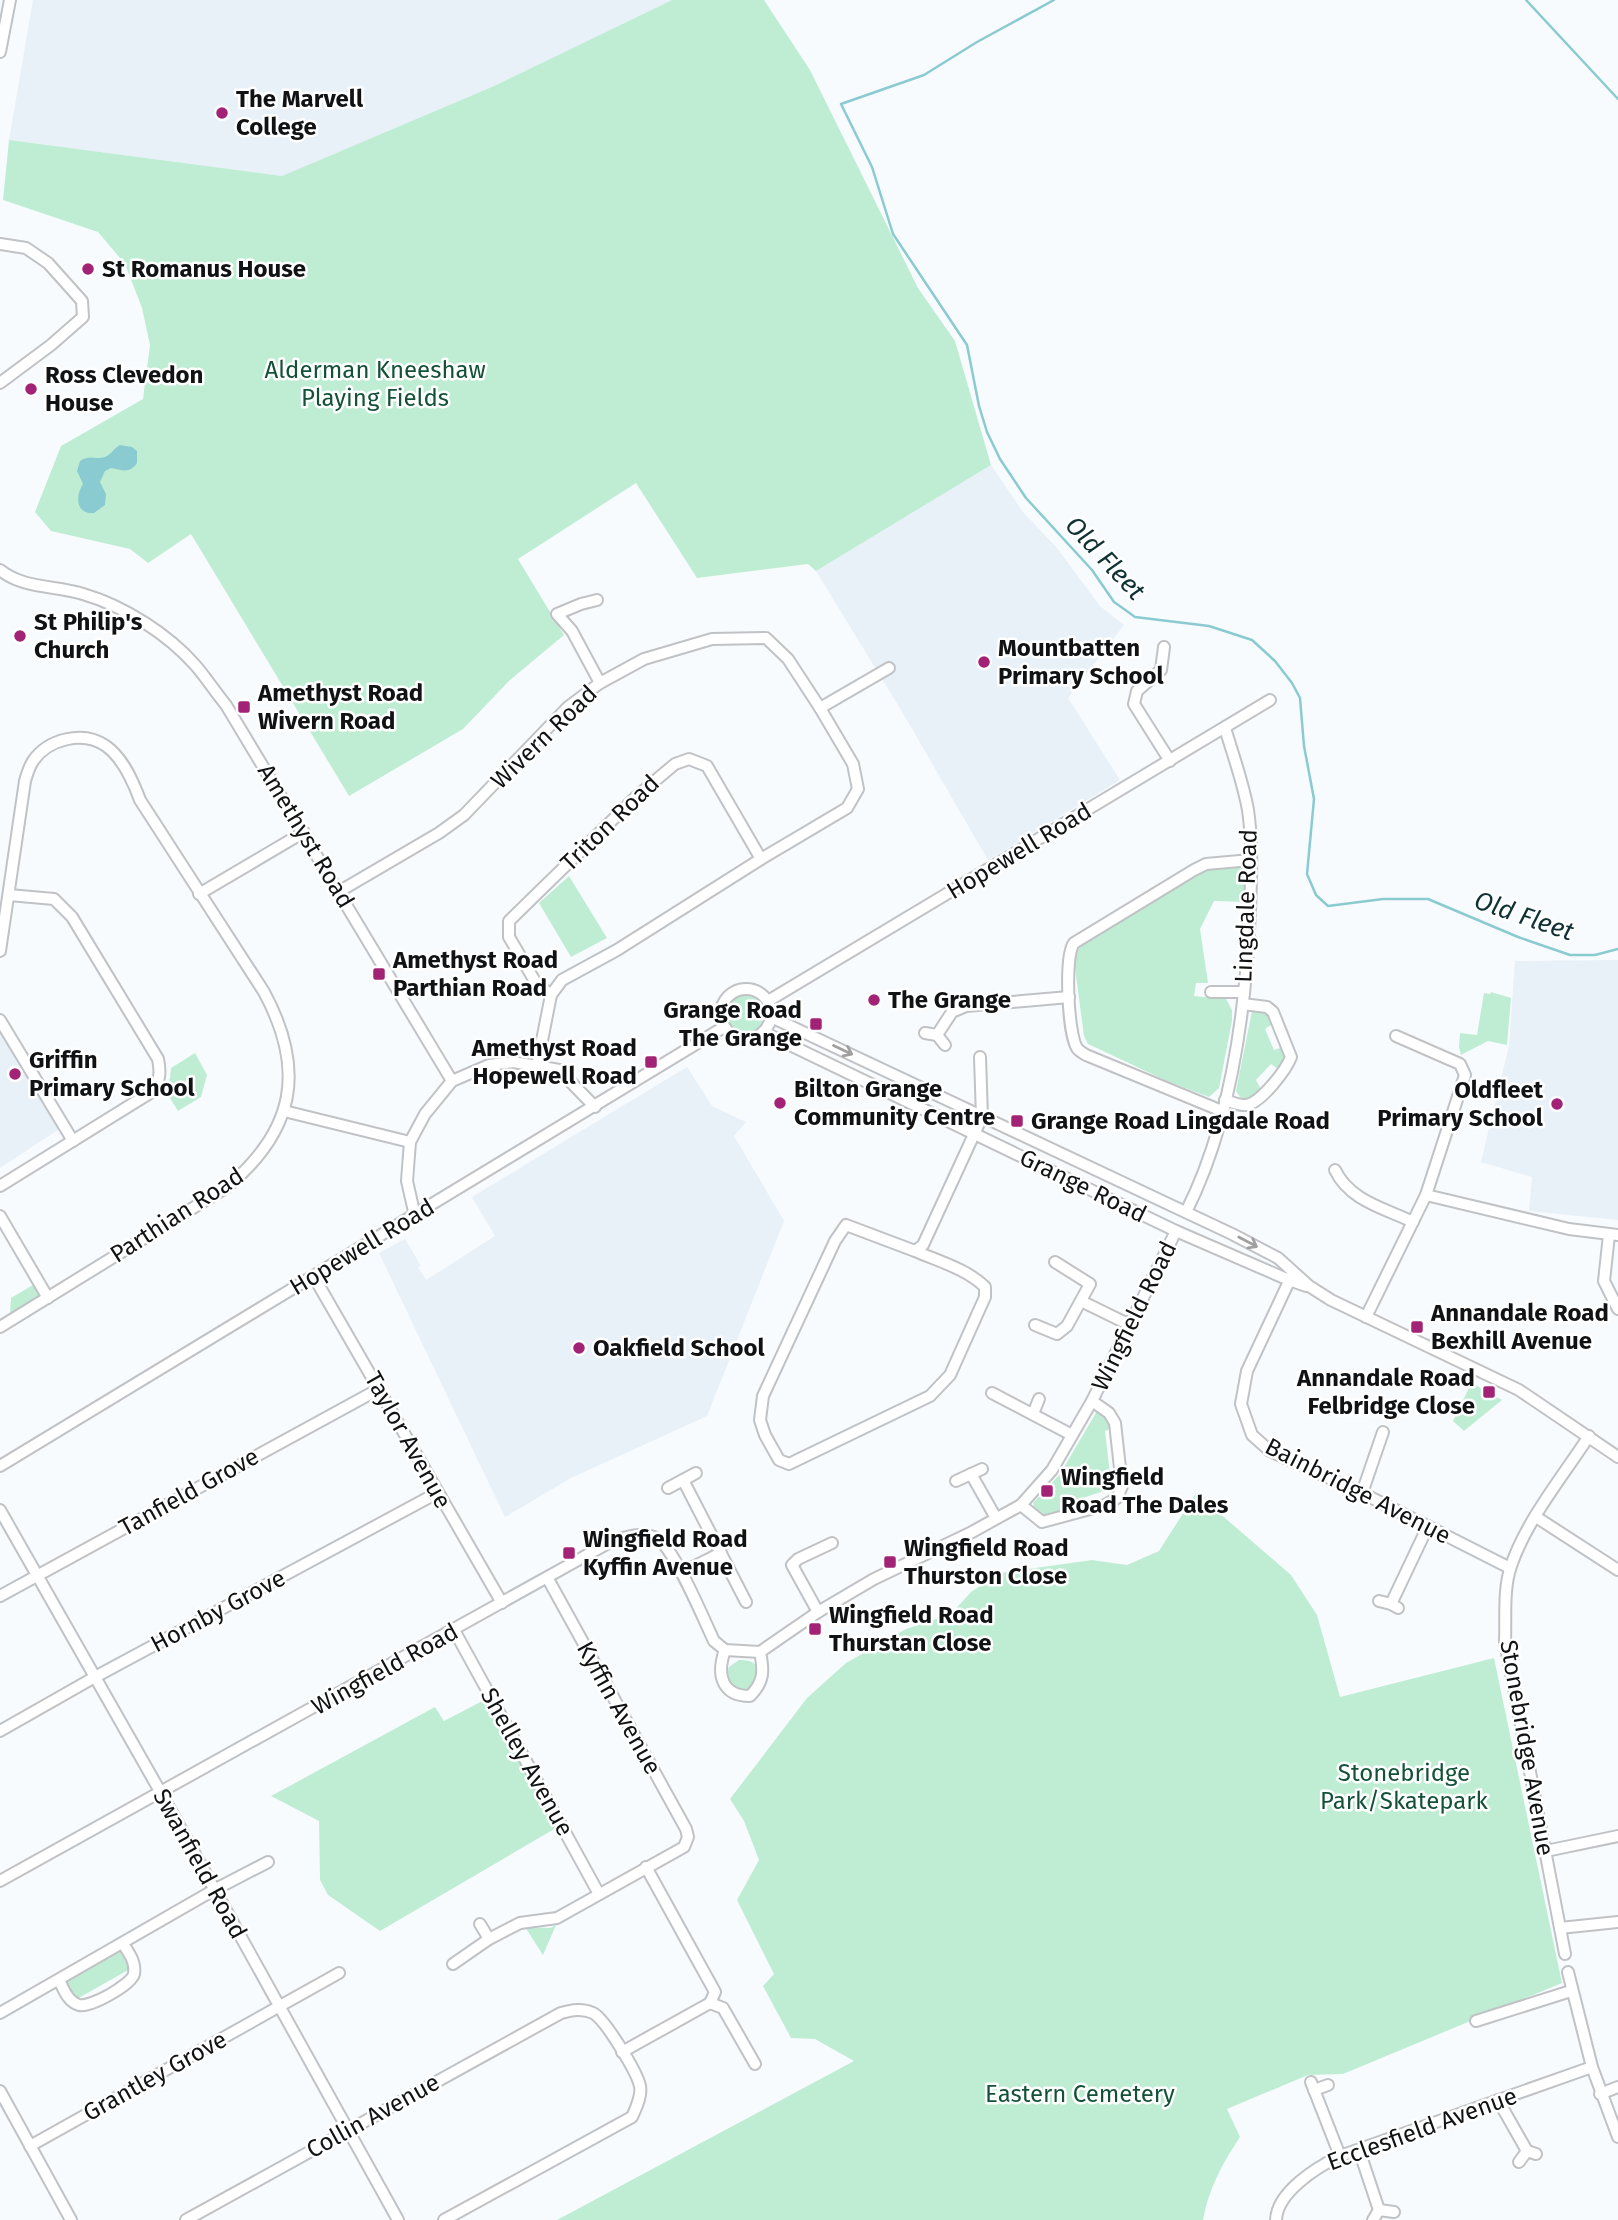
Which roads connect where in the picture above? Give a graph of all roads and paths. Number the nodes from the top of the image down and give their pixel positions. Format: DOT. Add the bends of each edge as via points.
graph roads {
  1 [pos="10,0"];
  2 [pos="0,52"];
  3 [pos="0,244"];
  4 [pos="0,383"];
  5 [pos="0,570"];
  6 [pos="6,581"];
  7 [pos="597,600"];
  8 [pos="1164,647"];
  9 [pos="889,668"];
  10 [pos="600,683"];
  11 [pos="1270,700"];
  12 [pos="820,708"];
  13 [pos="1225,728"];
  14 [pos="1170,761"];
  15 [pos="304,832"];
  16 [pos="761,859"];
  17 [pos="1251,860"];
  18 [pos="340,891"];
  19 [pos="199,894"];
  20 [pos="9,895"];
  21 [pos="0,951"];
  22 [pos="1211,992"];
  23 [pos="551,995"];
  24 [pos="1069,997"];
  25 [pos="1243,998"];
  26 [pos="768,1001"];
  27 [pos="771,1017"];
  28 [pos="0,1020"];
  29 [pos="724,1027"];
  30 [pos="763,1032"];
  31 [pos="925,1033"];
  32 [pos="937,1035"];
  33 [pos="1396,1035"];
  34 [pos="945,1045"];
  35 [pos="980,1057"];
  36 [pos="537,1066"];
  37 [pos="452,1081"];
  38 [pos="1224,1106"];
  39 [pos="595,1107"];
  40 [pos="284,1111"];
  41 [pos="982,1117"];
  42 [pos="976,1134"];
  43 [pos="74,1141"];
  44 [pos="410,1142"];
  45 [pos="1335,1170"];
  46 [pos="0,1186"];
  47 [pos="1426,1195"];
  48 [pos="1186,1212"];
  49 [pos="0,1216"];
  50 [pos="415,1216"];
  51 [pos="1413,1222"];
  52 [pos="1176,1231"];
  53 [pos="1613,1235"];
  54 [pos="915,1251"];
  55 [pos="1055,1262"];
  56 [pos="1291,1276"];
  57 [pos="314,1277"];
  58 [pos="48,1298"];
  59 [pos="1081,1301"];
  60 [pos="1618,1308"];
  61 [pos="1366,1317"];
  62 [pos="1035,1325"];
  63 [pos="1130,1325"];
  64 [pos="0,1327"];
  65 [pos="379,1389"];
  66 [pos="992,1393"];
  67 [pos="1039,1399"];
  68 [pos="1092,1401"];
  69 [pos="1033,1414"];
  70 [pos="1383,1432"];
  71 [pos="1072,1435"];
  72 [pos="1589,1436"];
  73 [pos="1618,1457"];
  74 [pos="0,1466"];
  75 [pos="982,1469"];
  76 [pos="696,1473"];
  77 [pos="971,1474"];
  78 [pos="683,1480"];
  79 [pos="956,1480"];
  80 [pos="668,1488"];
  81 [pos="437,1493"];
  82 [pos="1362,1493"];
  83 [pos="1021,1505"];
  84 [pos="0,1510"];
  85 [pos="1536,1517"];
  86 [pos="996,1518"];
  87 [pos="1428,1527"];
  88 [pos="832,1543"];
  89 [pos="722,1553"];
  90 [pos="1510,1568"];
  91 [pos="1618,1570"];
  92 [pos="681,1573"];
  93 [pos="38,1575"];
  94 [pos="548,1578"];
  95 [pos="0,1596"];
  96 [pos="746,1602"];
  97 [pos="502,1603"];
  98 [pos="1389,1604"];
  99 [pos="818,1612"];
  100 [pos="454,1630"];
  101 [pos="725,1650"];
  102 [pos="760,1652"];
  103 [pos="95,1677"];
  104 [pos="0,1731"];
  105 [pos="161,1793"];
  106 [pos="1618,1836"];
  107 [pos="1546,1851"];
  108 [pos="268,1862"];
  109 [pos="646,1867"];
  110 [pos="0,1881"];
  111 [pos="214,1890"];
  112 [pos="599,1894"];
  113 [pos="1618,1922"];
  114 [pos="480,1924"];
  115 [pos="1560,1928"];
  116 [pos="489,1939"];
  117 [pos="123,1944"];
  118 [pos="1565,1954"];
  119 [pos="453,1964"];
  120 [pos="1567,1972"];
  121 [pos="339,1973"];
  122 [pos="59,1980"];
  123 [pos="1571,1991"];
  124 [pos="710,2003"];
  125 [pos="279,2006"];
  126 [pos="0,2013"];
  127 [pos="1476,2021"];
  128 [pos="622,2052"];
  129 [pos="755,2064"];
  130 [pos="1592,2067"];
  131 [pos="1328,2085"];
  132 [pos="1618,2087"];
  133 [pos="0,2091"];
  134 [pos="1600,2094"];
  135 [pos="1497,2101"];
  136 [pos="348,2129"];
  137 [pos="1618,2137"];
  138 [pos="30,2146"];
  139 [pos="1359,2150"];
  140 [pos="1340,2156"];
  141 [pos="1519,2162"];
  142 [pos="1394,2212"];
  143 [pos="1376,2215"];
  144 [pos="71,2220"];
  145 [pos="186,2220"];
  146 [pos="398,2220"];
  147 [pos="444,2220"];
  148 [pos="1276,2220"];
  1 -- 2 [label="street"];
  3 -- 4 [label="street" via="26,248 48,263 82,301 83,317"];
  5 -- 6 [label="street, Amethyst Road"];
  6 -- 15 [label="street, Amethyst Road" via="82,594 155,630 195,665 226,705"];
  7 -- 10 [label="street" via="557,614 572,631"];
  8 -- 14 [label="street" via="1161,670 1137,691 1134,704"];
  9 -- 12 [label="street"];
  10 -- 12 [label="street, Wivern Road" via="644,659 712,639 766,638 788,659"];
  10 -- 18 [label="street, Wivern Road" via="568,707 464,815"];
  11 -- 13 [label="street, Hopewell Road"];
  12 -- 16 [label="street, Wivern Road" via="853,764 858,789 846,808"];
  13 -- 14 [label="street, Hopewell Road"];
  13 -- 17 [label="street, Lingdale Road" via="1248,809"];
  14 -- 26 [label="street, Hopewell Road"];
  15 -- 18 [label="street, Amethyst Road"];
  15 -- 19 [label="street"];
  16 -- 23 [label="street, Wivern Road" via="562,980"];
  16 -- 23 [label="street, Triton Road" via="706,766 689,759 675,764 509,920 509,937 536,983"];
  17 -- 24 [label="street" via="1206,863 1074,943 1068,961"];
  17 -- 25 [label="street, Lingdale Road"];
  18 -- 37 [label="street, Amethyst Road"];
  19 -- 20 [label="street, Parthian Road" via="117,757 99,742 81,737 47,747 31,763"];
  19 -- 40 [label="street, Parthian Road" via="277,1018 288,1065"];
  20 -- 21 [label="street, Parthian Road"];
  20 -- 43 [label="street" via="54,899 72,917 158,1059 160,1080 150,1093"];
  22 -- 25 [label="street"];
  23 -- 36 [label="street"];
  24 -- 32 [label="street" via="966,1006 953,1012"];
  24 -- 38 [label="street" via="1073,1035 1077,1048 1086,1055"];
  25 -- 38 [label="street, Lingdale Road"];
  25 -- 38 [label="street, Lingdale Road" via="1273,1012 1291,1058 1287,1069 1255,1101"];
  26 -- 27 [label="street"];
  26 -- 29 [label="street" via="756,990 733,992 722,1004"];
  27 -- 30 [label="street"];
  27 -- 41 [label="street, Grange Road, one-way"];
  28 -- 43 [label="street"];
  29 -- 30 [label="street" via="742,1039"];
  29 -- 39 [label="street, Hopewell Road"];
  30 -- 42 [label="street, Grange Road"];
  31 -- 32 [label="street"];
  32 -- 34 [label="street"];
  33 -- 47 [label="street" via="1460,1065 1465,1075"];
  35 -- 41 [label="street"];
  36 -- 37 [label="street" via="489,1065"];
  36 -- 39 [label="street" via="559,1070"];
  37 -- 44 [label="street" via="425,1114"];
  38 -- 48 [label="street, Lingdale Road" via="1198,1189"];
  39 -- 50 [label="street, Hopewell Road"];
  40 -- 44 [label="street"];
  40 -- 58 [label="street, Parthian Road" via="256,1162 227,1187"];
  41 -- 42 [label="street"];
  41 -- 48 [label="street, Grange Road"];
  42 -- 52 [label="street, Grange Road"];
  42 -- 54 [label="street" via="923,1245"];
  43 -- 46 [label="street"];
  44 -- 50 [label="street" via="407,1181"];
  45 -- 51 [label="street" via="1342,1184 1362,1200"];
  47 -- 51 [label="street"];
  47 -- 53 [label="street"];
  48 -- 56 [label="street, Grange Road, one-way" via="1278,1258"];
  49 -- 58 [label="street"];
  50 -- 57 [label="street, Hopewell Road"];
  51 -- 61 [label="street"];
  52 -- 56 [label="street, Grange Road"];
  52 -- 63 [label="street, Wingfield Road"];
  53 -- 60 [label="street" via="1604,1281"];
  54 -- 54 [label="street" via="846,1224 763,1396 760,1420 779,1460 789,1464 930,1396 950,1374 985,1297 985,1287"];
  55 -- 59 [label="street" via="1090,1284"];
  56 -- 61 [label="street"];
  56 -- 82 [label="street, Bainbridge Avenue" via="1247,1371 1241,1404 1252,1435 1270,1451"];
  57 -- 65 [label="street, Taylor Avenue"];
  57 -- 74 [label="street, Hopewell Road"];
  58 -- 64 [label="street, Parthian Road"];
  59 -- 62 [label="street" via="1057,1334"];
  59 -- 63 [label="street"];
  61 -- 72 [label="street" via="1519,1390"];
  63 -- 68 [label="street, Wingfield Road"];
  65 -- 81 [label="street, Taylor Avenue"];
  65 -- 93 [label="street, Tanfield Grove"];
  66 -- 69 [label="street"];
  67 -- 69 [label="street"];
  68 -- 71 [label="street, Wingfield Road"];
  68 -- 83 [label="street, Wingfield Road" via="1115,1423 1122,1486 1117,1498 1042,1522"];
  69 -- 71 [label="street"];
  70 -- 82 [label="street"];
  71 -- 83 [label="street, Wingfield Road" via="1052,1470"];
  72 -- 73 [label="street"];
  72 -- 85 [label="street, Stonebridge Avenue"];
  75 -- 77 [label="street"];
  76 -- 78 [label="street"];
  77 -- 79 [label="street"];
  77 -- 86 [label="street"];
  78 -- 80 [label="street"];
  78 -- 89 [label="street"];
  81 -- 97 [label="street, Taylor Avenue"];
  81 -- 103 [label="street, Hornby Grove"];
  82 -- 87 [label="street, Bainbridge Avenue"];
  83 -- 86 [label="street, Wingfield Road"];
  84 -- 93 [label="street, Swanfield Road"];
  85 -- 90 [label="street, Stonebridge Avenue"];
  85 -- 91 [label="street"];
  86 -- 99 [label="street, Wingfield Road"];
  87 -- 90 [label="street, Bainbridge Avenue"];
  87 -- 98 [label="street"];
  88 -- 99 [label="street" via="792,1565"];
  89 -- 92 [label="street"];
  89 -- 96 [label="street"];
  90 -- 107 [label="street, Stonebridge Avenue" via="1505,1642"];
  92 -- 94 [label="street, Wingfield Road" via="658,1539 637,1534 614,1540"];
  92 -- 101 [label="street, Wingfield Road" via="714,1641"];
  93 -- 95 [label="street, Tanfield Grove"];
  93 -- 103 [label="street, Swanfield Road"];
  94 -- 97 [label="street, Wingfield Road"];
  94 -- 109 [label="street, Kyffin Avenue" via="686,1829 684,1847"];
  97 -- 100 [label="street, Wingfield Road"];
  99 -- 102 [label="street, Wingfield Road"];
  100 -- 105 [label="street, Wingfield Road"];
  100 -- 112 [label="street, Shelley Avenue"];
  101 -- 102 [label="street"];
  101 -- 102 [label="street" via="721,1674 726,1688 736,1696 750,1696 761,1685"];
  103 -- 104 [label="street, Hornby Grove"];
  103 -- 105 [label="street, Swanfield Road"];
  105 -- 110 [label="street, Wingfield Road"];
  105 -- 111 [label="street, Swanfield Road"];
  106 -- 107 [label="street"];
  107 -- 115 [label="street, Stonebridge Avenue"];
  108 -- 111 [label="street"];
  109 -- 112 [label="street"];
  109 -- 124 [label="street" via="715,1992"];
  111 -- 117 [label="street"];
  111 -- 125 [label="street, Swanfield Road"];
  112 -- 116 [label="street" via="557,1918 520,1923"];
  113 -- 115 [label="street"];
  114 -- 116 [label="street"];
  115 -- 118 [label="street, Stonebridge Avenue"];
  116 -- 119 [label="street"];
  117 -- 122 [label="street"];
  117 -- 122 [label="street" via="133,1961 134,1975 99,2000 77,2005"];
  120 -- 123 [label="street"];
  121 -- 125 [label="street, Grantley Grove"];
  122 -- 126 [label="street"];
  123 -- 127 [label="street"];
  123 -- 130 [label="street"];
  124 -- 128 [label="street"];
  124 -- 129 [label="street" via="723,2008"];
  125 -- 136 [label="street, Swanfield Road"];
  125 -- 138 [label="street, Grantley Grove"];
  128 -- 136 [label="street, Collin Avenue" via="604,2021 593,2013 577,2009 561,2013"];
  128 -- 147 [label="street" via="640,2086 632,2117"];
  130 -- 134 [label="street"];
  130 -- 135 [label="street, Ecclesfield Avenue"];
  131 -- 140 [label="street" via="1313,2086"];
  132 -- 134 [label="street"];
  133 -- 138 [label="street"];
  134 -- 137 [label="street"];
  135 -- 139 [label="street, Ecclesfield Avenue"];
  135 -- 141 [label="street" via="1531,2153"];
  136 -- 145 [label="street, Collin Avenue"];
  136 -- 146 [label="street, Swanfield Road"];
  138 -- 144 [label="street"];
  139 -- 140 [label="street, Ecclesfield Avenue"];
  139 -- 143 [label="street"];
  140 -- 148 [label="street, Ecclesfield Avenue" via="1294,2186 1276,2212"];
  142 -- 143 [label="street"];
}
